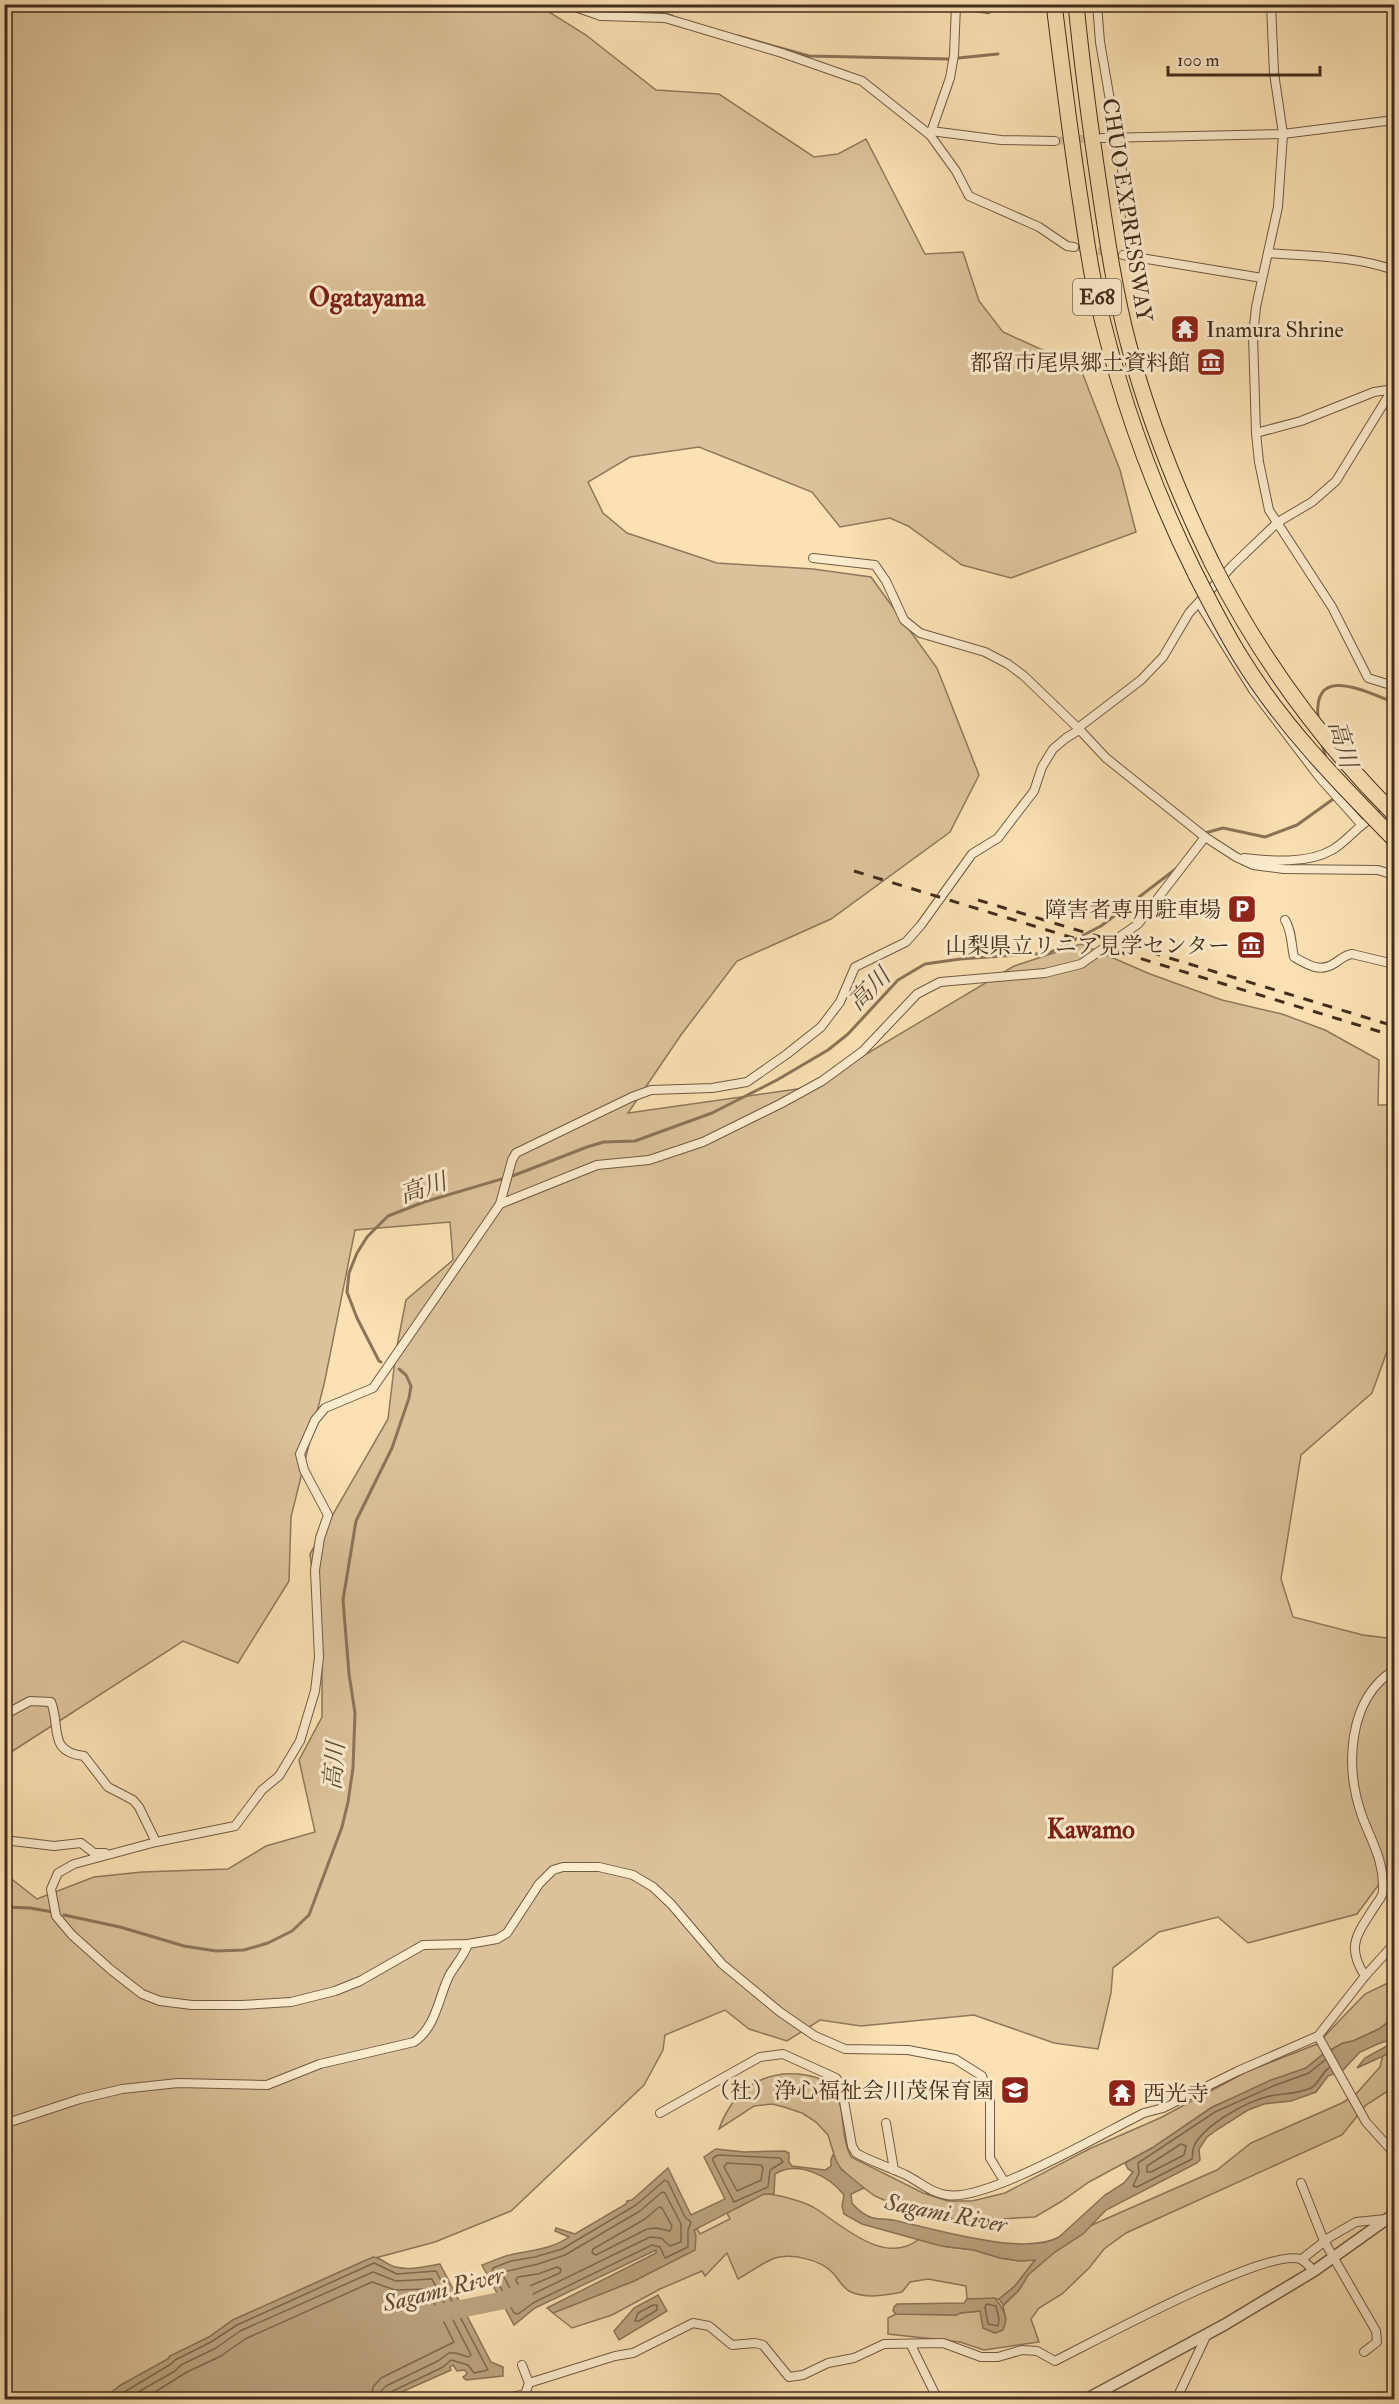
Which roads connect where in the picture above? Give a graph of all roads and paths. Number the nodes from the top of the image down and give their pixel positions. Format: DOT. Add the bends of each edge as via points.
graph roads {
  1 [pos="566,4"];
  2 [pos="604,4"];
  3 [pos="995,4"];
  4 [pos="1054,4"];
  5 [pos="1076,4"];
  6 [pos="1097,4"];
  7 [pos="1271,4"];
  8 [pos="955,5"];
  9 [pos="601,16"];
  10 [pos="1395,120"];
  11 [pos="930,133"];
  12 [pos="1283,134"];
  13 [pos="1116,136"];
  14 [pos="1102,138"];
  15 [pos="1055,141"];
  16 [pos="1074,247"];
  17 [pos="1268,253"];
  18 [pos="1123,255"];
  19 [pos="1134,256"];
  20 [pos="1395,270"];
  21 [pos="1262,278"];
  22 [pos="1394,389"];
  23 [pos="1256,433"];
  24 [pos="1278,522"];
  25 [pos="813,558"];
  26 [pos="1199,603"];
  27 [pos="1395,686"];
  28 [pos="1078,729"];
  29 [pos="1395,815"];
  30 [pos="1361,824"];
  31 [pos="1205,837"];
  32 [pos="1395,839"];
  33 [pos="1236,857"];
  34 [pos="1395,874"];
  35 [pos="1286,920"];
  36 [pos="1395,964"];
  37 [pos="500,1204"];
  38 [pos="1395,1670"];
  39 [pos="4,1715"];
  40 [pos="4,1840"];
  41 [pos="156,1842"];
  42 [pos="109,1853"];
  43 [pos="468,1944"];
  44 [pos="1395,1944"];
  45 [pos="1365,1976"];
  46 [pos="1320,2039"];
  47 [pos="660,2113"];
  48 [pos="4,2124"];
  49 [pos="886,2124"];
  50 [pos="1395,2153"];
  51 [pos="894,2170"];
  52 [pos="1004,2181"];
  53 [pos="1301,2182"];
  54 [pos="1391,2217"];
  55 [pos="1324,2241"];
  56 [pos="1333,2257"];
  57 [pos="1302,2259"];
  58 [pos="1314,2271"];
  59 [pos="1208,2334"];
  60 [pos="911,2345"];
  61 [pos="1364,2352"];
  62 [pos="522,2365"];
  63 [pos="529,2383"];
  64 [pos="524,2397"];
  65 [pos="499,2400"];
  66 [pos="938,2400"];
  67 [pos="1085,2400"];
  68 [pos="1176,2400"];
  1 -- 9 [label="street"];
  2 -- 9 [label="street"];
  3 -- 8 [label="street" via="988,9"];
  4 -- 32 [label="highway, CHUO EXPRESSWAY / E68, bridge" via="1095,290 1138,442 1156,488 1196,575 1241,658 1338,783"];
  5 -- 29 [label="highway, CHUO EXPRESSWAY / E68, bridge" via="1117,298 1169,465 1212,563 1251,635 1325,738"];
  6 -- 13 [label="street"];
  7 -- 12 [label="street" via="1274,73"];
  8 -- 11 [label="street" via="953,60"];
  9 -- 11 [label="street" via="665,18 862,81"];
  10 -- 12 [label="street"];
  11 -- 15 [label="street"];
  11 -- 16 [label="street" via="969,196"];
  12 -- 13 [label="street"];
  12 -- 17 [label="street" via="1278,207"];
  13 -- 14 [label="street"];
  13 -- 19 [label="street"];
  17 -- 20 [label="street" via="1346,258"];
  17 -- 21 [label="street"];
  18 -- 19 [label="street"];
  19 -- 21 [label="street"];
  21 -- 23 [label="street" via="1253,336"];
  22 -- 23 [label="street" via="1374,392 1301,421"];
  22 -- 24 [label="street" via="1336,481 1312,502"];
  23 -- 24 [label="street" via="1263,489 1269,510"];
  24 -- 26 [label="street"];
  24 -- 27 [label="street" via="1332,607 1368,678"];
  25 -- 28 [label="street" via="875,565 904,620 920,633 985,652 1008,664"];
  26 -- 28 [label="street" via="1156,665"];
  26 -- 30 [label="street" via="1288,738"];
  28 -- 31 [label="street" via="1106,758"];
  28 -- 37 [label="street" via="1053,749 1034,790 998,838 972,854 906,942 855,968 840,1002 821,1027 747,1082 712,1088 651,1090 516,1153"];
  29 -- 30 [label="street" via="1378,814"];
  30 -- 33 [label="street" via="1332,851 1316,856 1266,860"];
  31 -- 33 [label="street"];
  31 -- 37 [label="street" via="1138,924 1081,964 1045,973 940,982 917,994 863,1051 822,1081 780,1104 693,1146 649,1160 597,1165"];
  33 -- 34 [label="street" via="1253,865 1284,869 1378,870"];
  35 -- 36 [label="street" via="1294,957 1310,966 1329,967 1352,954"];
  37 -- 41 [label="street" via="373,1388 325,1408 315,1420 300,1454 304,1470 328,1515 315,1570 319,1657 315,1691 300,1741 279,1776 261,1790 235,1826"];
  38 -- 45 [label="street" via="1369,1693 1360,1710 1352,1758 1356,1794 1383,1872 1383,1895 1354,1944 1356,1962"];
  39 -- 41 [label="street" via="30,1701 51,1702 56,1713 56,1736 63,1747 84,1755 108,1787 133,1800"];
  40 -- 42 [label="street" via="54,1846 81,1843 94,1853"];
  41 -- 42 [label="street"];
  42 -- 43 [label="street" via="58,1873 51,1889 56,1916 110,1969 142,1994 160,2001 192,2006 291,2002 360,1981 423,1945"];
  43 -- 48 [label="street" via="428,2028 414,2042 320,2064 267,2085 178,2084 122,2089"];
  43 -- 52 [label="street" via="497,1939 507,1933 539,1884 553,1870 599,1867 633,1875 671,1904 722,1964 815,2036 845,2049 908,2050 955,2059 982,2076 990,2100 990,2158"];
  44 -- 45 [label="street"];
  45 -- 46 [label="street"];
  46 -- 50 [label="street" via="1374,2133"];
  46 -- 52 [label="street" via="1238,2071 1163,2108 1144,2112"];
  47 -- 51 [label="street" via="760,2057 783,2054 836,2078 841,2085 856,2153"];
  49 -- 51 [label="street"];
  51 -- 52 [label="street" via="946,2195 969,2194"];
  53 -- 55 [label="street"];
  54 -- 55 [label="street" via="1356,2222"];
  54 -- 56 [label="street"];
  55 -- 56 [label="street"];
  55 -- 57 [label="street"];
  56 -- 58 [label="street"];
  56 -- 61 [label="street" via="1376,2331 1377,2342"];
  57 -- 58 [label="street"];
  57 -- 60 [label="street" via="1270,2261 1247,2269 1055,2361 1037,2351 981,2357 942,2343"];
  58 -- 59 [label="street"];
  59 -- 67 [label="street"];
  59 -- 68 [label="street"];
  60 -- 63 [label="street" via="884,2344 854,2358 789,2377 763,2345 732,2345 710,2326 693,2323 633,2353"];
  60 -- 66 [label="street"];
  62 -- 63 [label="street"];
  63 -- 64 [label="street"];
  64 -- 65 [label="street"];
}
